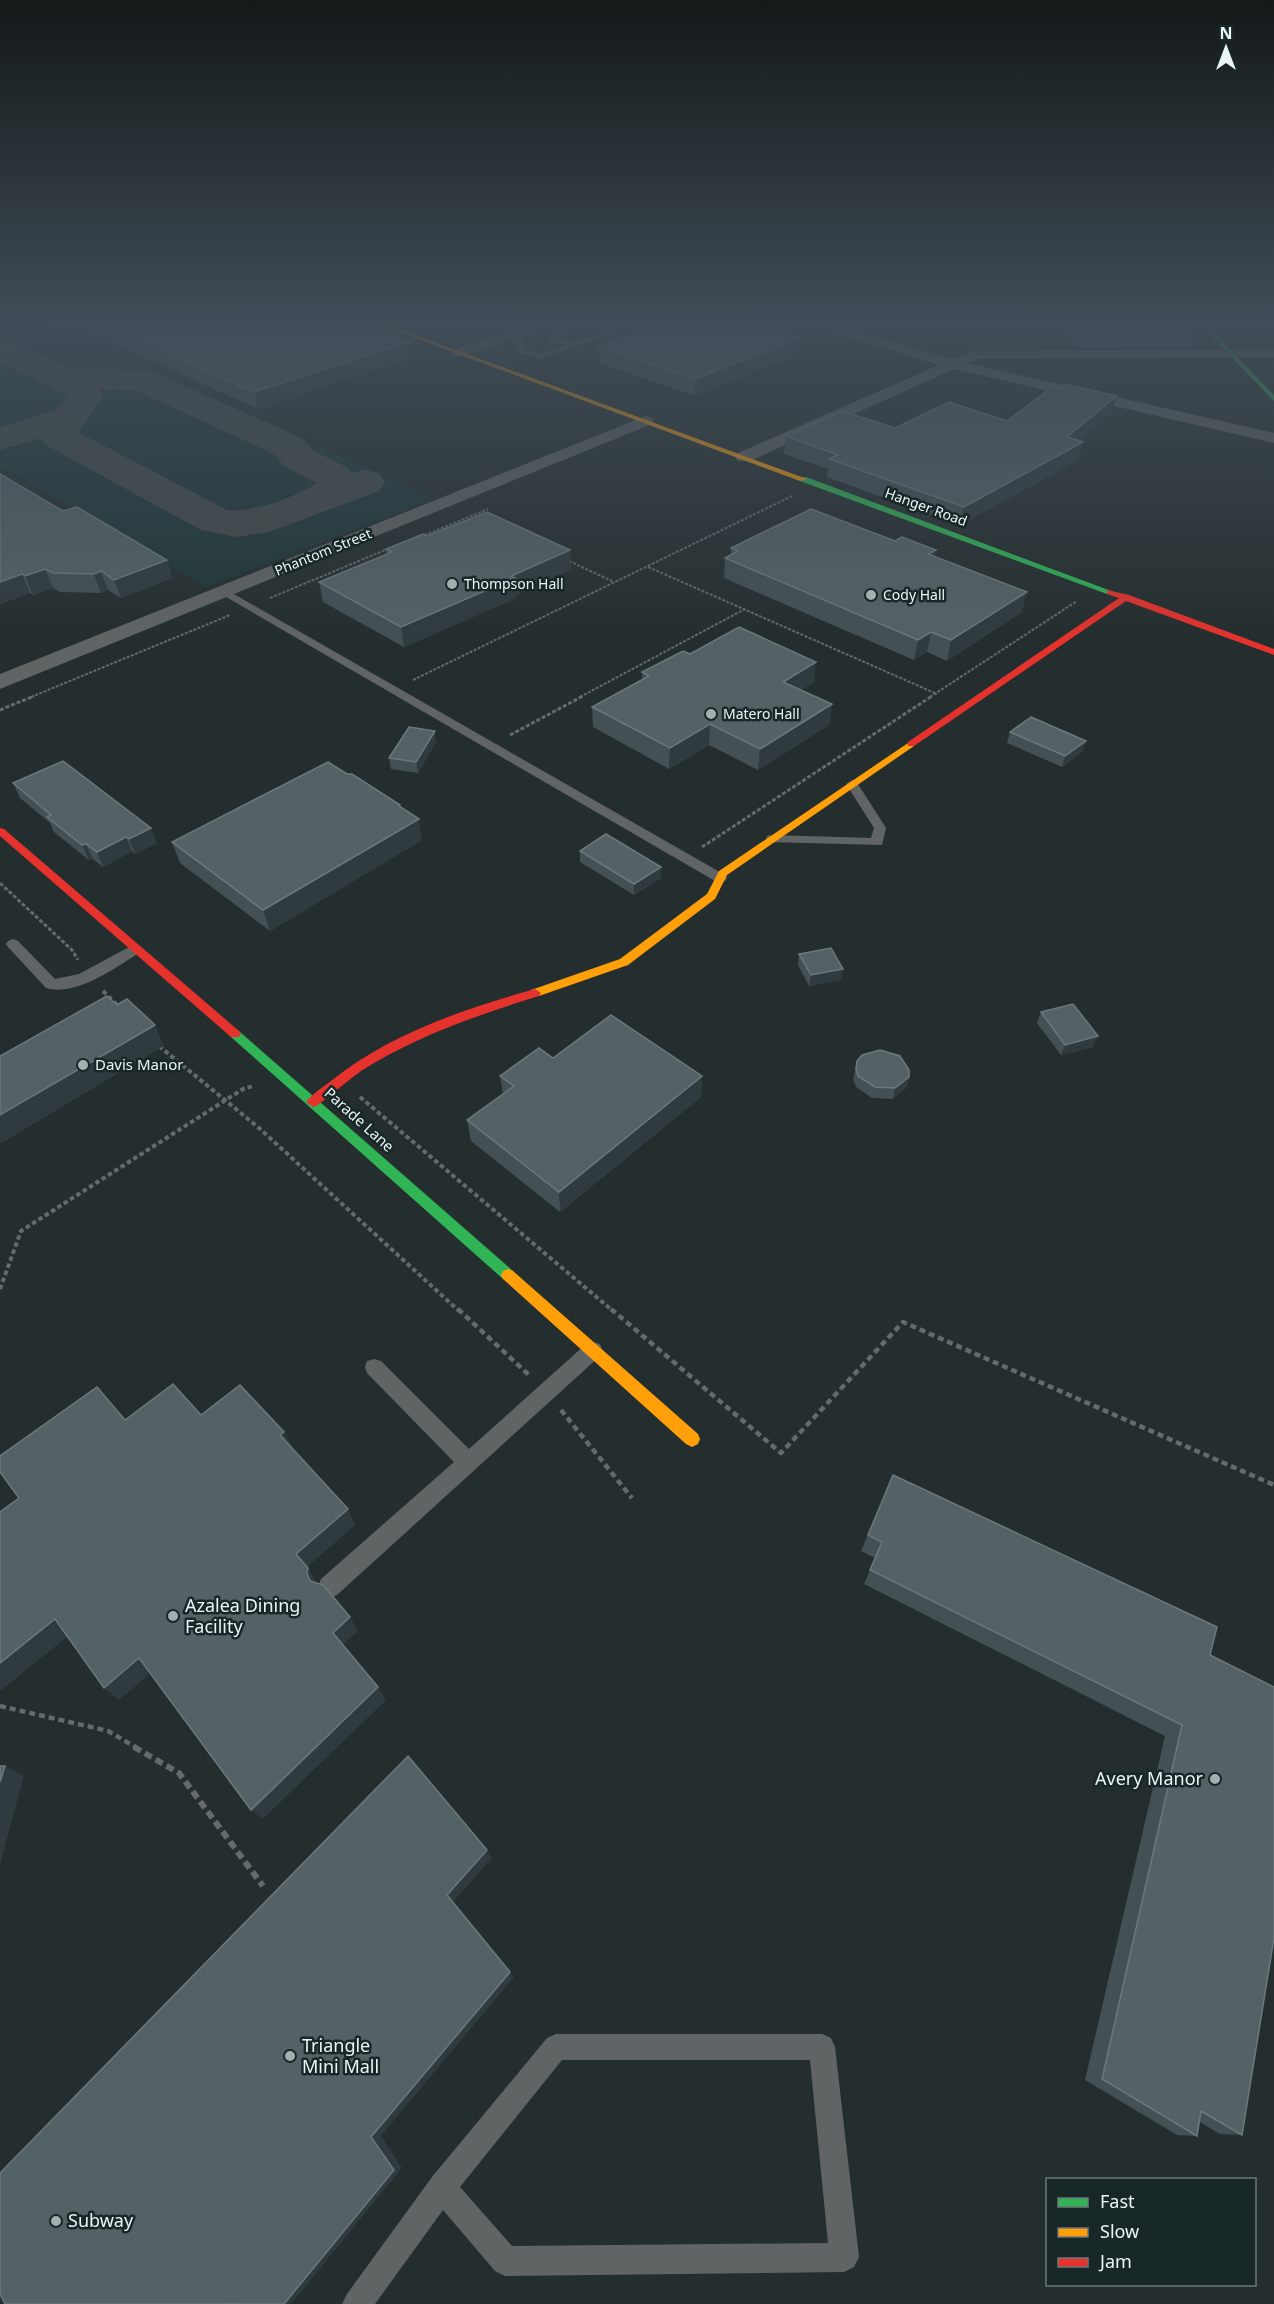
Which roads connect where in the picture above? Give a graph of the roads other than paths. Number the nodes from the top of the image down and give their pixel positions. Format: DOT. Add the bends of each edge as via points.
graph roads {
  1 [pos="637,426"];
  2 [pos="656,426"];
  3 [pos="814,426"];
  4 [pos="1220,426"];
  5 [pos="1274,438"];
  6 [pos="1270,455"];
  7 [pos="744,457"];
  8 [pos="225,592"];
  9 [pos="1126,597"];
  10 [pos="1274,652"];
  11 [pos="0,682"];
  12 [pos="852,784"];
  13 [pos="0,831"];
  14 [pos="772,839"];
  15 [pos="720,878"];
  16 [pos="13,944"];
  17 [pos="136,949"];
  18 [pos="313,1102"];
  19 [pos="593,1350"];
  20 [pos="374,1367"];
  21 [pos="692,1438"];
  22 [pos="468,1462"];
  23 [pos="329,1587"];
  24 [pos="442,2187"];
  25 [pos="357,2304"];
  1 -- 8 [label="street, Phantom Street"];
  2 -- 7 [label="street, Hanger Road"];
  3 -- 7 [label="street"];
  4 -- 5 [label="street"];
  5 -- 6 [label="street" via="1266,446"];
  7 -- 9 [label="street, Hanger Road"];
  8 -- 11 [label="street, Phantom Street"];
  8 -- 15 [label="lane"];
  9 -- 10 [label="street, Hanger Road"];
  9 -- 12 [label="street"];
  12 -- 14 [label="street"];
  12 -- 14 [label="lane" via="880,828 878,842"];
  13 -- 17 [label="street, Parade Lane"];
  14 -- 15 [label="street"];
  15 -- 18 [label="street" via="711,897 624,962 465,1015 395,1046"];
  16 -- 17 [label="lane" via="51,984 64,984 87,975"];
  17 -- 18 [label="street, Parade Lane"];
  18 -- 19 [label="street, Parade Lane"];
  19 -- 21 [label="street, Parade Lane"];
  19 -- 22 [label="lane"];
  20 -- 22 [label="lane"];
  22 -- 23 [label="lane"];
  24 -- 24 [label="lane" via="556,2047 822,2047 844,2257 505,2261"];
  24 -- 25 [label="lane"];
}
